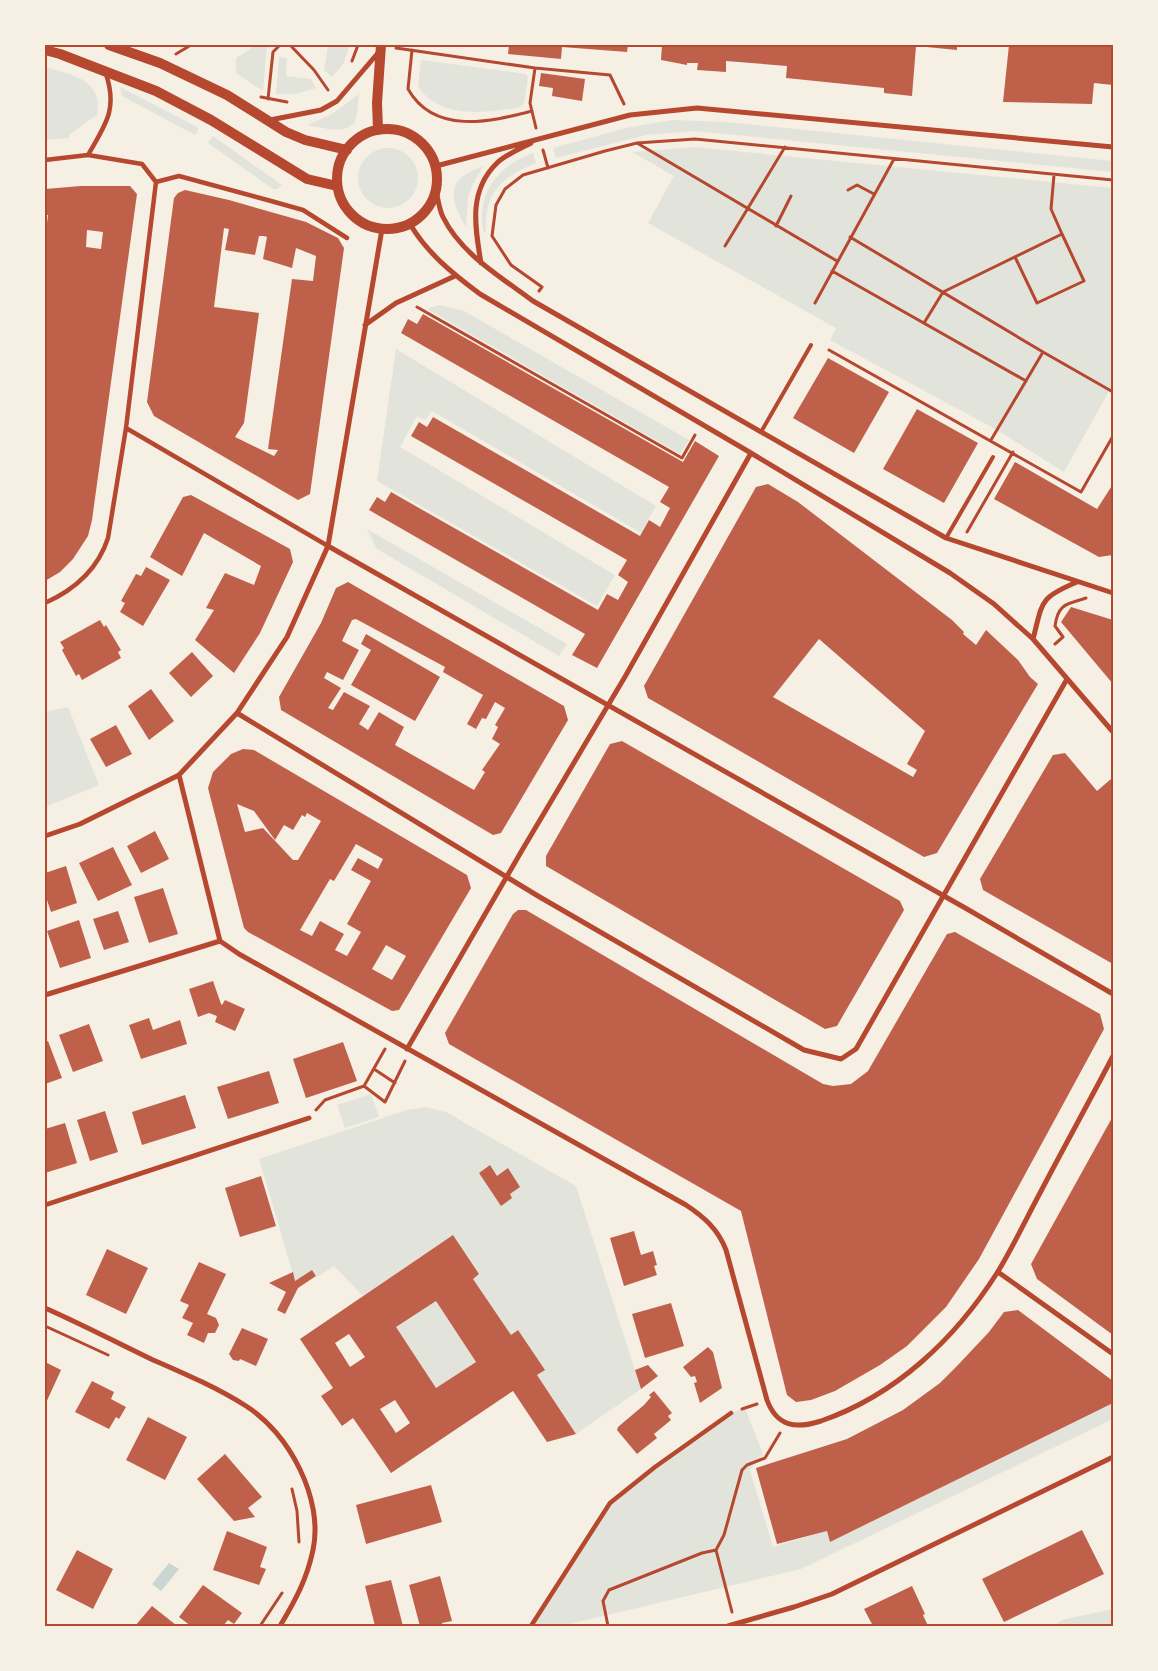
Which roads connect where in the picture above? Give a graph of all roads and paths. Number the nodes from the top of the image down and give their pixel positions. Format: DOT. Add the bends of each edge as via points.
graph roads {
  1 [pos="108,45"];
  2 [pos="280,45"];
  3 [pos="290,45"];
  4 [pos="358,45"];
  5 [pos="381,47"];
  6 [pos="45,50"];
  7 [pos="412,50"];
  8 [pos="535,68"];
  9 [pos="348,69"];
  10 [pos="104,70"];
  11 [pos="332,87"];
  12 [pos="328,90"];
  13 [pos="323,92"];
  14 [pos="254,93"];
  15 [pos="268,99"];
  16 [pos="294,101"];
  17 [pos="532,111"];
  18 [pos="630,114"];
  19 [pos="265,120"];
  20 [pos="378,130"];
  21 [pos="540,138"];
  22 [pos="637,143"];
  23 [pos="786,147"];
  24 [pos="1113,147"];
  25 [pos="347,150"];
  26 [pos="88,155"];
  27 [pos="894,159"];
  28 [pos="45,160"];
  29 [pos="436,166"];
  30 [pos="548,168"];
  31 [pos="1054,175"];
  32 [pos="1113,180"];
  33 [pos="156,182"];
  34 [pos="337,186"];
  35 [pos="436,190"];
  36 [pos="848,190"];
  37 [pos="874,194"];
  38 [pos="791,196"];
  39 [pos="746,209"];
  40 [pos="410,224"];
  41 [pos="776,226"];
  42 [pos="382,229"];
  43 [pos="1062,234"];
  44 [pos="850,237"];
  45 [pos="347,238"];
  46 [pos="725,246"];
  47 [pos="1015,257"];
  48 [pos="837,261"];
  49 [pos="481,263"];
  50 [pos="832,271"];
  51 [pos="455,276"];
  52 [pos="943,292"];
  53 [pos="533,302"];
  54 [pos="815,303"];
  55 [pos="425,312"];
  56 [pos="924,324"];
  57 [pos="366,325"];
  58 [pos="811,345"];
  59 [pos="829,350"];
  60 [pos="1043,352"];
  61 [pos="1026,381"];
  62 [pos="1113,392"];
  63 [pos="702,424"];
  64 [pos="126,428"];
  65 [pos="762,432"];
  66 [pos="1113,436"];
  67 [pos="991,440"];
  68 [pos="1013,452"];
  69 [pos="751,453"];
  70 [pos="993,458"];
  71 [pos="946,538"];
  72 [pos="961,542"];
  73 [pos="328,546"];
  74 [pos="1078,582"];
  75 [pos="1091,586"];
  76 [pos="1113,592"];
  77 [pos="45,602"];
  78 [pos="1033,640"];
  79 [pos="1045,652"];
  80 [pos="1067,679"];
  81 [pos="608,705"];
  82 [pos="237,713"];
  83 [pos="1113,732"];
  84 [pos="179,775"];
  85 [pos="45,836"];
  86 [pos="507,877"];
  87 [pos="944,896"];
  88 [pos="220,940"];
  89 [pos="1113,994"];
  90 [pos="45,995"];
  91 [pos="390,1040"];
  92 [pos="407,1049"];
  93 [pos="1113,1056"];
  94 [pos="374,1069"];
  95 [pos="395,1083"];
  96 [pos="364,1086"];
  97 [pos="309,1118"];
  98 [pos="45,1205"];
  99 [pos="998,1272"];
  100 [pos="45,1308"];
  101 [pos="45,1326"];
  102 [pos="1113,1354"];
  103 [pos="114,1357"];
  104 [pos="767,1400"];
  105 [pos="731,1413"];
  106 [pos="786,1424"];
  107 [pos="1113,1457"];
  108 [pos="290,1482"];
  109 [pos="298,1550"];
  110 [pos="716,1550"];
  111 [pos="286,1587"];
  112 [pos="731,1625"];
  113 [pos="260,1626"];
  114 [pos="280,1626"];
  115 [pos="531,1626"];
  116 [pos="608,1626"];
  1 -- 19 [label="main road" via="160,63 227,95"];
  2 -- 15 [label="path" via="274,52"];
  3 -- 12 [label="path"];
  4 -- 9 [label="path"];
  5 -- 7 [label="path"];
  5 -- 19 [label="street" via="337,101 321,110"];
  5 -- 20 [label="main road"];
  6 -- 10 [label="main road"];
  7 -- 8 [label="path"];
  7 -- 17 [label="path" via="408,89 424,107 449,121 477,122"];
  8 -- 17 [label="path"];
  8 -- 18 [label="path" via="610,75"];
  10 -- 26 [label="street" via="110,85 110,118"];
  10 -- 34 [label="main road" via="156,91 211,120 307,180"];
  11 -- 12 [label="path"];
  12 -- 13 [label="path"];
  14 -- 15 [label="path"];
  15 -- 16 [label="path"];
  17 -- 21 [label="path"];
  18 -- 21 [label="street"];
  18 -- 24 [label="street" via="697,108"];
  19 -- 25 [label="main road" via="305,140"];
  20 -- 25 [label="main road" via="361,137"];
  20 -- 29 [label="main road" via="407,133 420,141"];
  21 -- 29 [label="street"];
  21 -- 30 [label="path"];
  21 -- 49 [label="street" via="498,162 486,177 475,206 474,222"];
  22 -- 23 [label="path" via="695,139"];
  22 -- 30 [label="path"];
  22 -- 39 [label="path"];
  23 -- 27 [label="path"];
  23 -- 39 [label="path"];
  25 -- 34 [label="main road" via="341,160"];
  26 -- 28 [label="street"];
  26 -- 33 [label="street" via="142,164"];
  27 -- 31 [label="path"];
  27 -- 37 [label="path"];
  29 -- 35 [label="main road"];
  30 -- 53 [label="path" via="523,175 513,182 499,197 493,215 492,236 497,246 511,265 542,287"];
  31 -- 32 [label="path"];
  31 -- 43 [label="path" via="1051,209"];
  33 -- 45 [label="street" via="179,176 303,210"];
  33 -- 64 [label="street"];
  34 -- 42 [label="main road" via="352,215 368,226"];
  35 -- 40 [label="main road" via="422,216"];
  35 -- 49 [label="street" via="442,215 451,231"];
  36 -- 37 [label="path" via="857,185"];
  37 -- 44 [label="path"];
  38 -- 41 [label="path"];
  39 -- 41 [label="path"];
  39 -- 46 [label="path"];
  40 -- 42 [label="main road"];
  40 -- 51 [label="street" via="424,246"];
  41 -- 48 [label="path"];
  42 -- 57 [label="street"];
  43 -- 47 [label="path"];
  43 -- 47 [label="path" via="1084,281 1037,303"];
  44 -- 48 [label="path"];
  44 -- 52 [label="path"];
  47 -- 52 [label="path"];
  48 -- 50 [label="path"];
  49 -- 53 [label="street"];
  50 -- 54 [label="path"];
  50 -- 56 [label="path"];
  51 -- 57 [label="street" via="396,303"];
  51 -- 63 [label="street" via="521,320"];
  52 -- 56 [label="path"];
  52 -- 60 [label="path"];
  53 -- 65 [label="street"];
  55 -- 63 [label="path" via="682,458"];
  56 -- 61 [label="path"];
  57 -- 73 [label="street"];
  58 -- 65 [label="lane"];
  59 -- 67 [label="path"];
  60 -- 61 [label="path"];
  60 -- 62 [label="path"];
  61 -- 67 [label="path"];
  63 -- 69 [label="street"];
  64 -- 73 [label="street"];
  64 -- 77 [label="street" via="105,548 80,581"];
  65 -- 71 [label="street"];
  66 -- 68 [label="path" via="1081,492"];
  67 -- 68 [label="path"];
  68 -- 72 [label="path"];
  69 -- 78 [label="street" via="950,573 994,604"];
  69 -- 81 [label="street"];
  70 -- 71 [label="lane"];
  71 -- 72 [label="street"];
  72 -- 74 [label="street"];
  73 -- 81 [label="street"];
  73 -- 82 [label="street" via="287,637"];
  74 -- 75 [label="street"];
  74 -- 78 [label="street" via="1056,591 1042,602"];
  75 -- 76 [label="street"];
  75 -- 79 [label="path" via="1085,599 1067,603 1061,609 1055,626 1063,637"];
  78 -- 79 [label="street"];
  79 -- 80 [label="street"];
  80 -- 83 [label="street"];
  80 -- 87 [label="street"];
  81 -- 86 [label="street"];
  81 -- 87 [label="street"];
  82 -- 84 [label="street"];
  82 -- 86 [label="street"];
  84 -- 85 [label="street" via="80,824"];
  84 -- 88 [label="street"];
  86 -- 87 [label="street" via="804,1050 841,1059 856,1049"];
  86 -- 92 [label="street"];
  87 -- 89 [label="street"];
  88 -- 90 [label="street"];
  88 -- 91 [label="street"];
  91 -- 92 [label="street"];
  91 -- 94 [label="path"];
  92 -- 95 [label="path" via="405,1063"];
  92 -- 104 [label="street" via="686,1204 708,1221 726,1250"];
  93 -- 99 [label="street"];
  94 -- 95 [label="path"];
  94 -- 96 [label="path"];
  95 -- 96 [label="path" via="385,1102"];
  96 -- 97 [label="path" via="325,1100"];
  97 -- 98 [label="street"];
  99 -- 102 [label="street"];
  99 -- 106 [label="street" via="940,1346 883,1391 822,1420 801,1426"];
  100 -- 114 [label="street" via="216,1389 248,1407 275,1429 294,1457 306,1485 314,1519 314,1548 305,1581"];
  101 -- 103 [label="path"];
  104 -- 105 [label="path"];
  104 -- 106 [label="street" via="776,1416"];
  105 -- 115 [label="street" via="610,1503"];
  106 -- 110 [label="path" via="765,1458 742,1470 724,1535"];
  107 -- 112 [label="street" via="832,1594"];
  108 -- 109 [label="path" via="297,1511"];
  110 -- 112 [label="path"];
  110 -- 116 [label="path" via="609,1590 603,1601"];
  111 -- 113 [label="path"];
}
